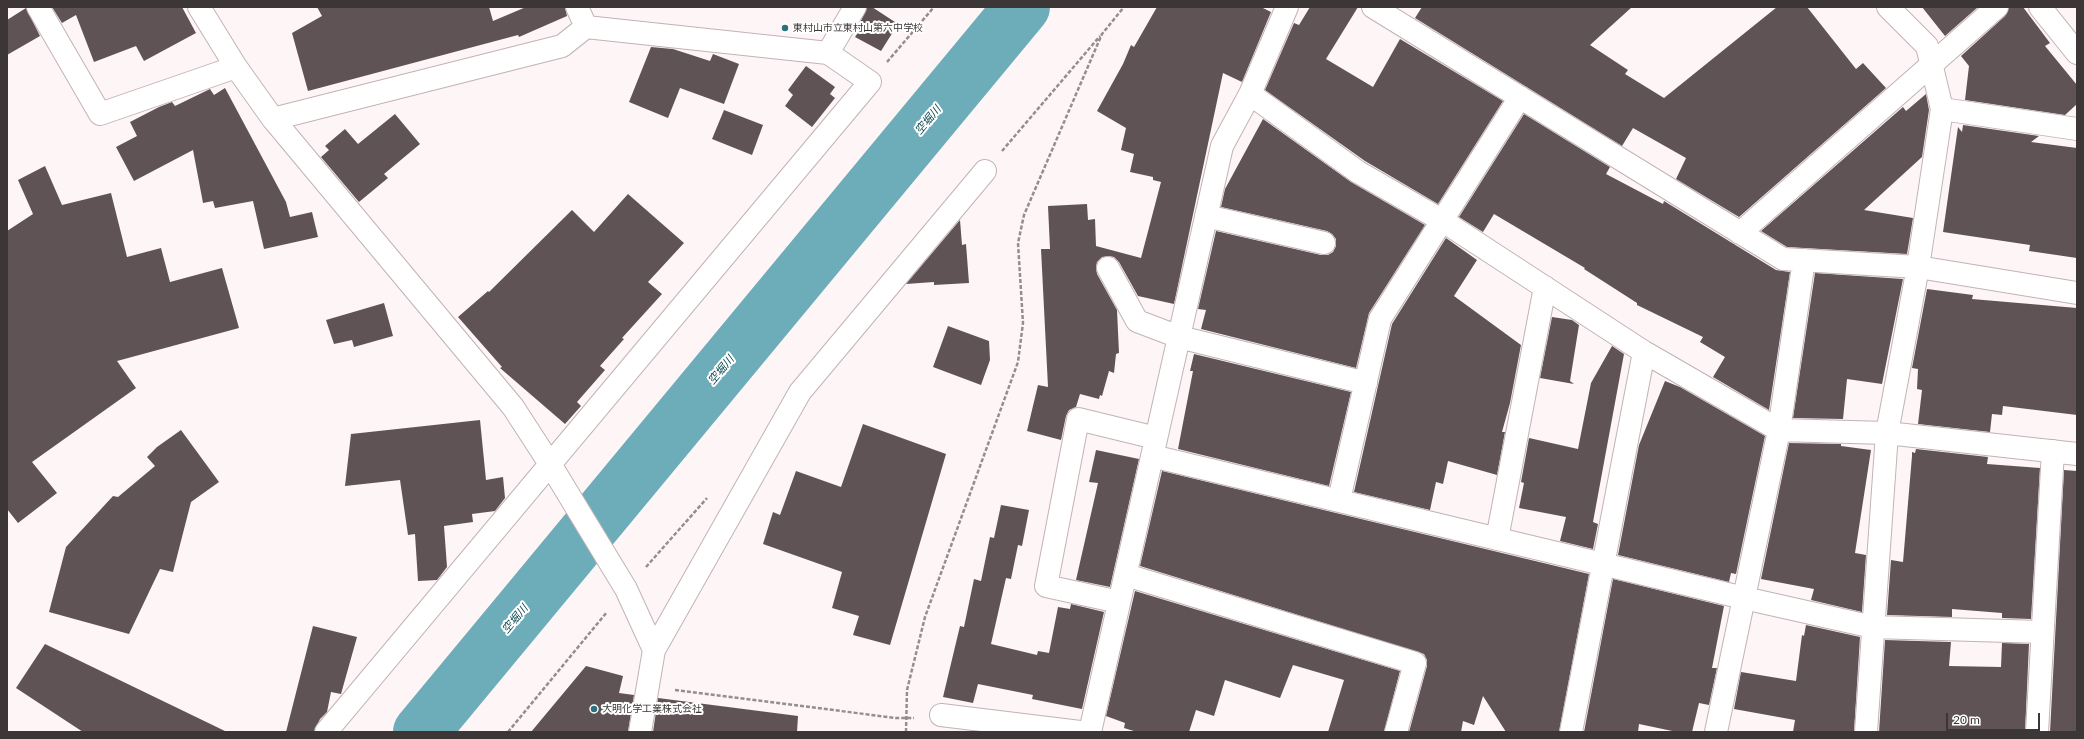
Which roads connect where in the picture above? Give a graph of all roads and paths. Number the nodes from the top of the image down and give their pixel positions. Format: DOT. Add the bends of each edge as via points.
graph roads {
  1 [pos="38,7"];
  2 [pos="199,7"];
  3 [pos="577,7"];
  4 [pos="854,7"];
  5 [pos="934,7"];
  6 [pos="1124,7"];
  7 [pos="1287,7"];
  8 [pos="1373,7"];
  9 [pos="1888,7"];
  10 [pos="1997,7"];
  11 [pos="2040,7"];
  12 [pos="586,27"];
  13 [pos="1102,34"];
  14 [pos="828,53"];
  15 [pos="2077,53"];
  16 [pos="1932,66"];
  17 [pos="236,67"];
  18 [pos="870,82"];
  19 [pos="1250,94"];
  20 [pos="1520,97"];
  21 [pos="1942,109"];
  22 [pos="273,119"];
  23 [pos="2077,129"];
  24 [pos="985,171"];
  25 [pos="1206,216"];
  26 [pos="1443,221"];
  27 [pos="1740,233"];
  28 [pos="1324,243"];
  29 [pos="1804,260"];
  30 [pos="1918,267"];
  31 [pos="1108,268"];
  32 [pos="1545,287"];
  33 [pos="2077,293"];
  34 [pos="1179,337"];
  35 [pos="1644,352"];
  36 [pos="1366,383"];
  37 [pos="1779,430"];
  38 [pos="1887,433"];
  39 [pos="1154,447"];
  40 [pos="2053,451"];
  41 [pos="2077,454"];
  42 [pos="550,464"];
  43 [pos="1339,500"];
  44 [pos="1497,539"];
  45 [pos="1602,564"];
  46 [pos="1126,575"];
  47 [pos="623,585"];
  48 [pos="1744,598"];
  49 [pos="1120,602"];
  50 [pos="1873,627"];
  51 [pos="2042,632"];
  52 [pos="654,650"];
  53 [pos="648,686"];
  54 [pos="941,714"];
  55 [pos="896,718"];
  56 [pos="326,732"];
  57 [pos="508,732"];
  58 [pos="640,732"];
  59 [pos="906,732"];
  60 [pos="1080,732"];
  61 [pos="1090,732"];
  62 [pos="1396,732"];
  63 [pos="1571,732"];
  64 [pos="1716,732"];
  65 [pos="1866,732"];
  66 [pos="2037,732"];
  1 -- 17 [label="street" via="100,114"];
  2 -- 17 [label="street"];
  3 -- 12 [label="street"];
  4 -- 14 [label="street"];
  5 -- 18 [label="path"];
  6 -- 13 [label="path"];
  7 -- 19 [label="street"];
  8 -- 20 [label="street"];
  9 -- 16 [label="street" via="1927,46"];
  10 -- 16 [label="street"];
  11 -- 15 [label="street"];
  12 -- 14 [label="street"];
  12 -- 22 [label="street" via="562,46"];
  13 -- 24 [label="path"];
  13 -- 59 [label="path" via="1024,215 1018,243 1023,323 1018,362 925,617 907,690"];
  14 -- 18 [label="street"];
  16 -- 21 [label="street"];
  16 -- 27 [label="street"];
  17 -- 22 [label="street"];
  18 -- 42 [label="street"];
  19 -- 25 [label="street" via="1222,146"];
  19 -- 26 [label="street" via="1358,172"];
  20 -- 26 [label="street"];
  20 -- 27 [label="street"];
  21 -- 23 [label="street"];
  21 -- 30 [label="street"];
  22 -- 42 [label="street" via="513,407"];
  24 -- 52 [label="street" via="800,392"];
  25 -- 28 [label="street"];
  25 -- 34 [label="street"];
  26 -- 32 [label="street"];
  26 -- 36 [label="street" via="1380,319"];
  27 -- 29 [label="street" via="1784,259"];
  29 -- 30 [label="street"];
  29 -- 37 [label="street"];
  30 -- 33 [label="street"];
  30 -- 38 [label="street"];
  31 -- 34 [label="street" via="1137,321"];
  32 -- 35 [label="street"];
  32 -- 44 [label="street"];
  34 -- 36 [label="street"];
  34 -- 39 [label="street"];
  35 -- 37 [label="street"];
  35 -- 45 [label="street"];
  36 -- 43 [label="street"];
  37 -- 38 [label="street"];
  37 -- 48 [label="street"];
  38 -- 40 [label="street"];
  38 -- 50 [label="street"];
  39 -- 43 [label="street"];
  39 -- 46 [label="street"];
  39 -- 49 [label="street" via="1078,419 1046,586"];
  40 -- 41 [label="street"];
  40 -- 51 [label="street"];
  42 -- 47 [label="street"];
  42 -- 56 [label="street"];
  43 -- 44 [label="street"];
  44 -- 45 [label="street"];
  45 -- 48 [label="street"];
  45 -- 63 [label="street"];
  46 -- 49 [label="street"];
  46 -- 62 [label="street" via="1415,663"];
  47 -- 52 [label="street"];
  47 -- 57 [label="path"];
  48 -- 50 [label="street"];
  48 -- 64 [label="street"];
  49 -- 61 [label="street"];
  50 -- 51 [label="street"];
  50 -- 65 [label="street"];
  51 -- 66 [label="street"];
  52 -- 53 [label="street"];
  53 -- 55 [label="path"];
  53 -- 58 [label="street"];
  54 -- 60 [label="street"];
}
